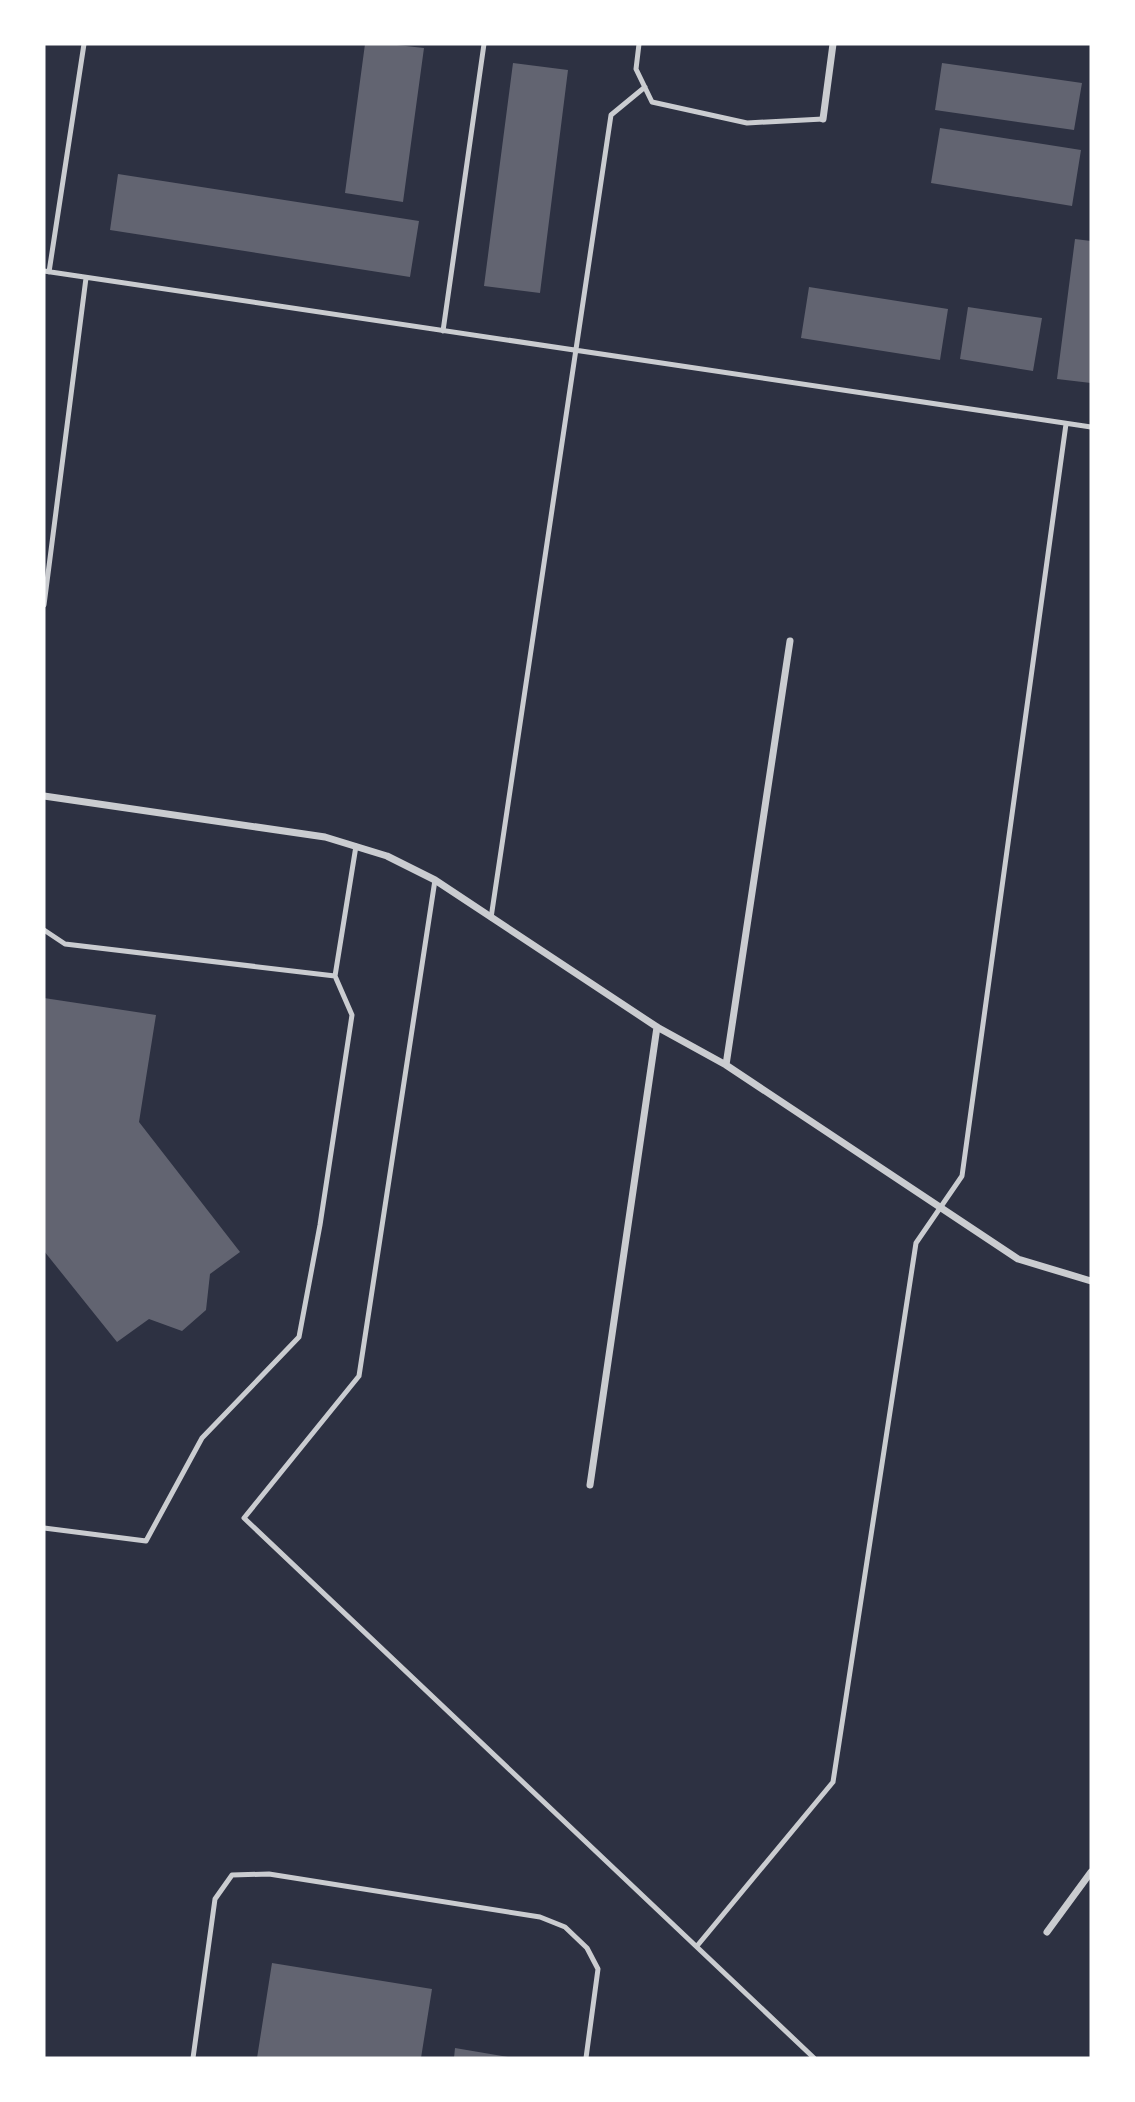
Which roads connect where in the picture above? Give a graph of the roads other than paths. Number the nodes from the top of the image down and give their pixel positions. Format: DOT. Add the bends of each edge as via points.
graph roads {
  1 [pos="84,44"];
  2 [pos="484,44"];
  3 [pos="639,44"];
  4 [pos="833,44"];
  5 [pos="645,87"];
  6 [pos="823,118"];
  7 [pos="47,272"];
  8 [pos="86,278"];
  9 [pos="443,331"];
  10 [pos="578,351"];
  11 [pos="1066,424"];
  12 [pos="1091,427"];
  13 [pos="44,605"];
  14 [pos="790,641"];
  15 [pos="44,796"];
  16 [pos="356,846"];
  17 [pos="435,880"];
  18 [pos="491,918"];
  19 [pos="44,930"];
  20 [pos="335,976"];
  21 [pos="657,1027"];
  22 [pos="726,1065"];
  23 [pos="940,1207"];
  24 [pos="1091,1281"];
  25 [pos="590,1485"];
  26 [pos="44,1528"];
  27 [pos="1091,1872"];
  28 [pos="1047,1932"];
  29 [pos="697,1946"];
  30 [pos="193,2058"];
  31 [pos="586,2058"];
  32 [pos="814,2058"];
  1 -- 7 [label="lane"];
  2 -- 9 [label="lane"];
  3 -- 5 [label="lane" via="636,69"];
  4 -- 6 [label="street"];
  5 -- 6 [label="lane" via="652,102 747,123"];
  5 -- 10 [label="lane" via="611,115"];
  7 -- 8 [label="lane"];
  8 -- 9 [label="lane"];
  8 -- 13 [label="lane"];
  9 -- 10 [label="lane"];
  10 -- 11 [label="lane"];
  10 -- 18 [label="lane"];
  11 -- 12 [label="lane"];
  11 -- 23 [label="lane" via="962,1176"];
  14 -- 22 [label="street"];
  15 -- 16 [label="street" via="325,837"];
  16 -- 17 [label="street"];
  16 -- 20 [label="lane"];
  17 -- 18 [label="street"];
  17 -- 29 [label="lane" via="359,1376 244,1518"];
  18 -- 21 [label="street"];
  19 -- 20 [label="lane" via="65,944"];
  20 -- 26 [label="lane" via="352,1015 299,1337 202,1438 146,1541"];
  21 -- 22 [label="street"];
  21 -- 25 [label="street"];
  22 -- 23 [label="street"];
  23 -- 24 [label="street" via="1018,1259"];
  23 -- 29 [label="lane" via="916,1243 833,1782"];
  27 -- 28 [label="street"];
  29 -- 32 [label="lane"];
  30 -- 31 [label="lane" via="215,1899 232,1875 269,1874 540,1916 565,1927 587,1948 598,1969"];
}
